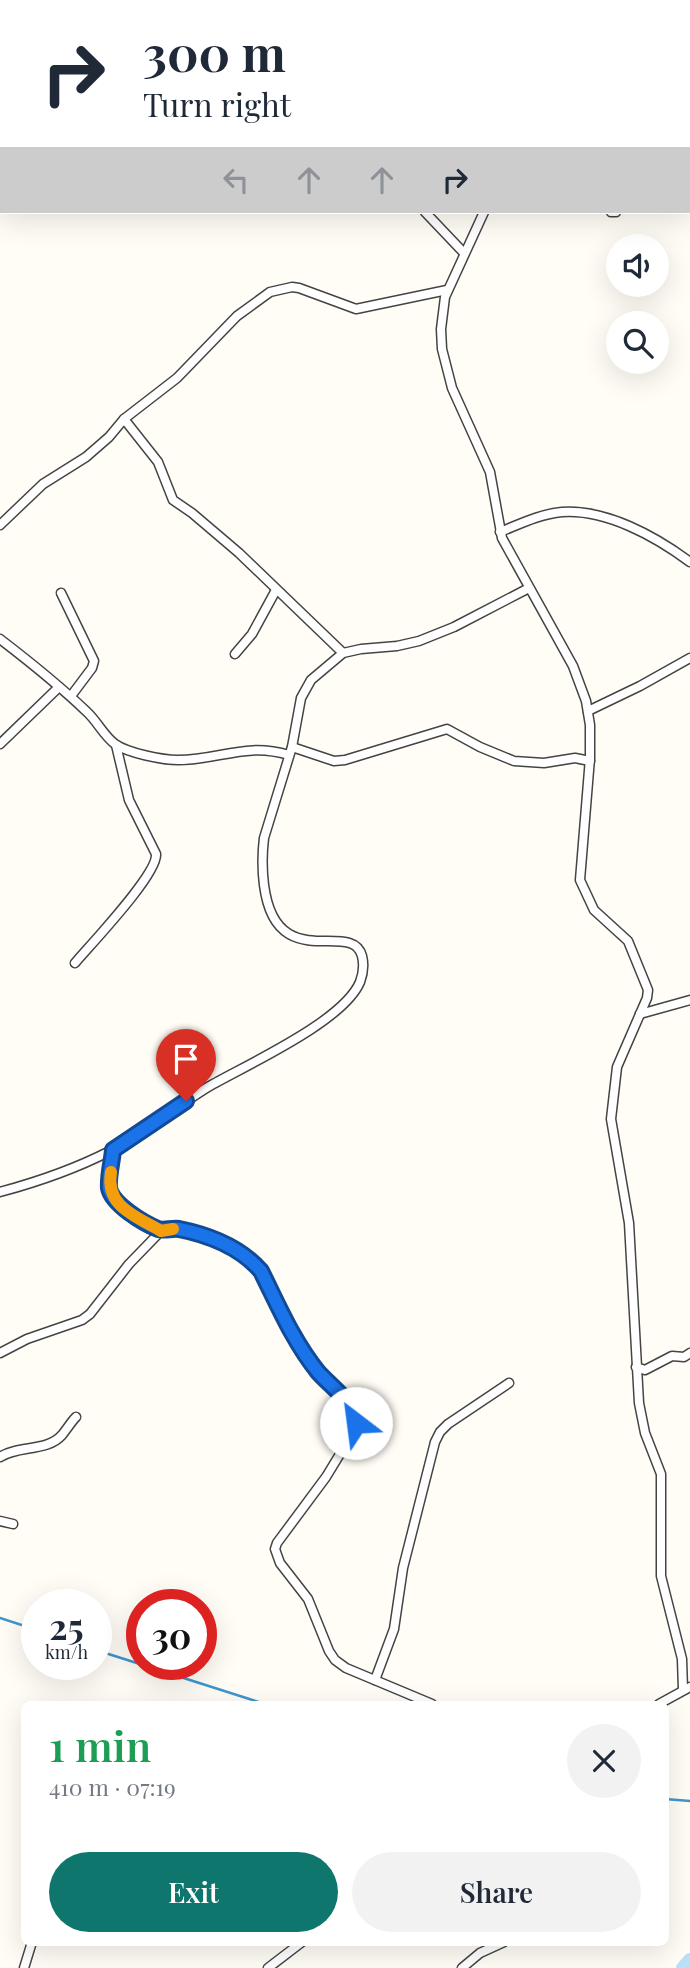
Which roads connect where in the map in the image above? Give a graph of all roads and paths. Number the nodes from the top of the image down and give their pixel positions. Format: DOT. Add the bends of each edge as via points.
graph roads {
  1 [pos="427,214"];
  2 [pos="483,214"];
  3 [pos="464,253"];
  4 [pos="447,290"];
  5 [pos="124,419"];
  6 [pos="0,526"];
  7 [pos="500,532"];
  8 [pos="690,562"];
  9 [pos="530,588"];
  10 [pos="276,590"];
  11 [pos="61,593"];
  12 [pos="0,639"];
  13 [pos="343,653"];
  14 [pos="235,654"];
  15 [pos="690,658"];
  16 [pos="59,687"];
  17 [pos="71,696"];
  18 [pos="589,711"];
  19 [pos="0,744"];
  20 [pos="116,745"];
  21 [pos="291,751"];
  22 [pos="590,761"];
  23 [pos="75,963"];
  24 [pos="690,1000"];
  25 [pos="640,1014"];
  26 [pos="113,1150"];
  27 [pos="0,1192"];
  28 [pos="161,1231"];
  29 [pos="0,1353"];
  30 [pos="690,1353"];
  31 [pos="636,1367"];
  32 [pos="509,1383"];
  33 [pos="76,1416"];
  34 [pos="0,1457"];
  35 [pos="0,1521"];
  36 [pos="13,1524"];
  37 [pos="375,1680"];
  38 [pos="687,1689"];
  39 [pos="425,1701"];
  40 [pos="665,1701"];
  41 [pos="31,1946"];
  42 [pos="297,1946"];
  43 [pos="495,1946"];
  44 [pos="24,1968"];
  45 [pos="268,1968"];
  46 [pos="462,1968"];
  1 -- 3 [label="street"];
  2 -- 3 [label="street"];
  3 -- 4 [label="street"];
  4 -- 5 [label="street" via="356,309 299,288 270,292 237,316 177,378"];
  4 -- 7 [label="street" via="442,349 452,388 490,472"];
  5 -- 6 [label="street" via="97,448 43,484"];
  5 -- 10 [label="street" via="158,462 173,500 239,553"];
  7 -- 8 [label="street" via="547,514 589,513 627,526"];
  7 -- 9 [label="street"];
  9 -- 13 [label="street" via="419,641"];
  9 -- 18 [label="street" via="573,666"];
  10 -- 13 [label="street"];
  10 -- 14 [label="street" via="252,634"];
  11 -- 17 [label="street" via="94,661"];
  12 -- 16 [label="street"];
  13 -- 21 [label="street" via="305,689"];
  15 -- 18 [label="street"];
  16 -- 17 [label="street"];
  16 -- 19 [label="street"];
  17 -- 20 [label="street"];
  18 -- 22 [label="street"];
  20 -- 21 [label="street" via="178,760 256,749"];
  20 -- 23 [label="street" via="129,800 156,859 149,874"];
  21 -- 22 [label="street" via="345,760 447,729 513,761"];
  21 -- 26 [label="street" via="262,852 269,911 277,926 290,936 352,943 361,953 361,980 320,1022"];
  22 -- 25 [label="street" via="580,880 594,909 628,941 642,972 648,994"];
  24 -- 25 [label="street"];
  25 -- 31 [label="street" via="617,1068 611,1107 629,1223"];
  26 -- 27 [label="street"];
  26 -- 28 [label="street" via="109,1183 113,1198"];
  28 -- 29 [label="street" via="82,1320"];
  28 -- 37 [label="street" via="177,1229 208,1237 255,1264 303,1352 354,1410 354,1431 275,1549 280,1563 308,1599 335,1660"];
  30 -- 31 [label="street" via="647,1369"];
  31 -- 38 [label="street" via="643,1427 661,1474 661,1576"];
  32 -- 37 [label="street" via="447,1424 435,1442 403,1567 394,1629"];
  33 -- 34 [label="street" via="56,1440"];
  35 -- 36 [label="street"];
  37 -- 39 [label="street"];
  38 -- 40 [label="street"];
  41 -- 44 [label="street"];
  42 -- 45 [label="street"];
  43 -- 46 [label="street"];
}
